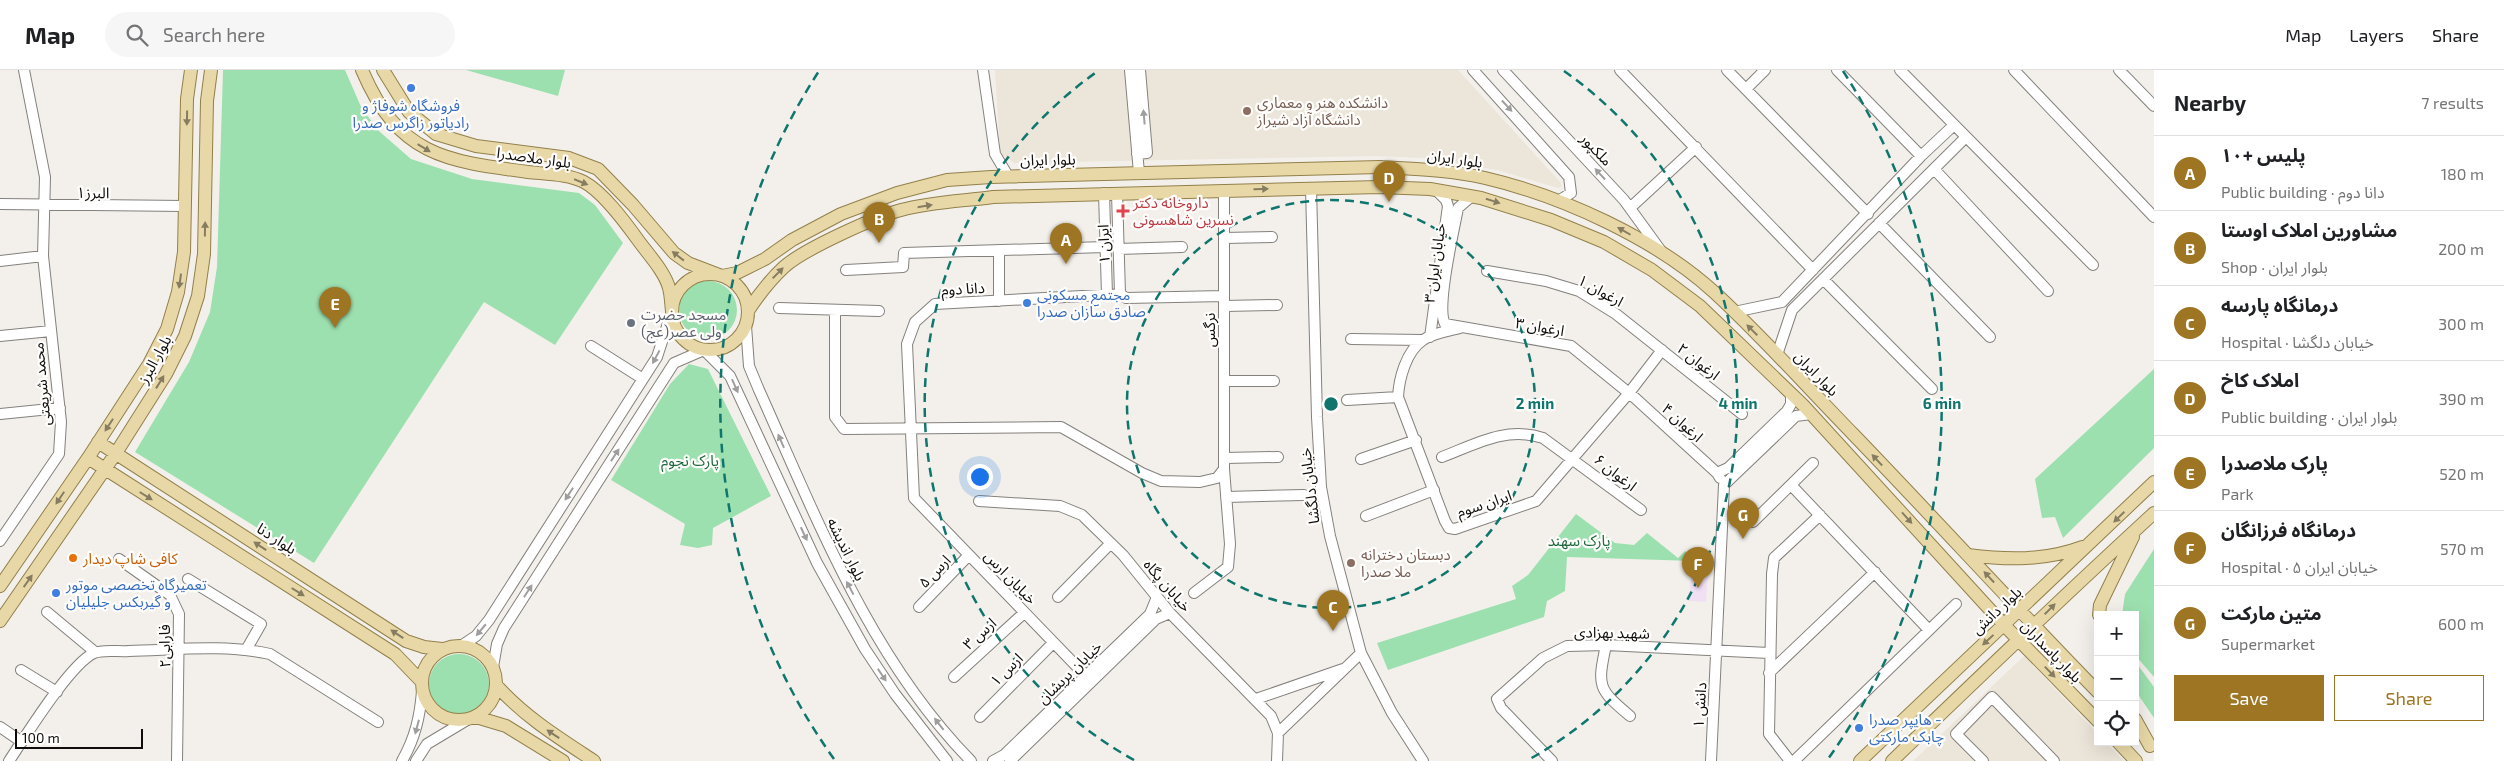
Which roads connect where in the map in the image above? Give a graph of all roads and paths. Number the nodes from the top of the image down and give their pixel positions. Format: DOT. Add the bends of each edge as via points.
graph roads {
  1 [pos="24,70"];
  2 [pos="191,70"];
  3 [pos="211,70"];
  4 [pos="362,70"];
  5 [pos="383,70"];
  6 [pos="983,70"];
  7 [pos="1130,70"];
  8 [pos="1140,70"];
  9 [pos="1473,70"];
  10 [pos="1502,70"];
  11 [pos="1727,70"];
  12 [pos="1764,70"];
  13 [pos="1837,70"];
  14 [pos="1900,70"];
  15 [pos="2014,70"];
  16 [pos="2119,70"];
  17 [pos="1625,72"];
  18 [pos="1746,89"];
  19 [pos="2154,106"];
  20 [pos="1954,125"];
  21 [pos="1966,137"];
  22 [pos="1696,147"];
  23 [pos="1138,154"];
  24 [pos="1921,156"];
  25 [pos="1934,169"];
  26 [pos="1139,173"];
  27 [pos="1008,176"];
  28 [pos="1311,188"];
  29 [pos="1224,190"];
  30 [pos="1436,190"];
  31 [pos="1110,193"];
  32 [pos="1472,196"];
  33 [pos="1558,202"];
  34 [pos="0,204"];
  35 [pos="44,206"];
  36 [pos="185,206"];
  37 [pos="1630,208"];
  38 [pos="841,214"];
  39 [pos="1868,214"];
  40 [pos="2154,217"];
  41 [pos="1879,224"];
  42 [pos="848,232"];
  43 [pos="1272,237"];
  44 [pos="1224,238"];
  45 [pos="1105,247"];
  46 [pos="1182,247"];
  47 [pos="1118,249"];
  48 [pos="999,250"];
  49 [pos="1663,254"];
  50 [pos="43,256"];
  51 [pos="0,261"];
  52 [pos="2093,265"];
  53 [pos="846,270"];
  54 [pos="1813,270"];
  55 [pos="1487,271"];
  56 [pos="722,276"];
  57 [pos="1823,279"];
  58 [pos="2048,291"];
  59 [pos="1120,294"];
  60 [pos="1107,295"];
  61 [pos="999,301"];
  62 [pos="1224,301"];
  63 [pos="1277,305"];
  64 [pos="779,308"];
  65 [pos="835,310"];
  66 [pos="672,311"];
  67 [pos="748,311"];
  68 [pos="880,311"];
  69 [pos="1734,312"];
  70 [pos="746,326"];
  71 [pos="1456,327"];
  72 [pos="51,331"];
  73 [pos="0,336"];
  74 [pos="1990,338"];
  75 [pos="1351,339"];
  76 [pos="1426,339"];
  77 [pos="592,346"];
  78 [pos="704,350"];
  79 [pos="1662,350"];
  80 [pos="1777,355"];
  81 [pos="643,379"];
  82 [pos="1224,381"];
  83 [pos="1274,381"];
  84 [pos="1932,388"];
  85 [pos="1629,393"];
  86 [pos="1791,393"];
  87 [pos="1398,397"];
  88 [pos="1347,400"];
  89 [pos="60,408"];
  90 [pos="0,414"];
  91 [pos="1742,414"];
  92 [pos="1811,414"];
  93 [pos="911,428"];
  94 [pos="1416,440"];
  95 [pos="98,442"];
  96 [pos="1864,445"];
  97 [pos="116,453"];
  98 [pos="1278,457"];
  99 [pos="1442,457"];
  100 [pos="1851,457"];
  101 [pos="88,458"];
  102 [pos="1224,458"];
  103 [pos="1573,458"];
  104 [pos="1361,459"];
  105 [pos="1813,463"];
  106 [pos="1224,469"];
  107 [pos="105,470"];
  108 [pos="1717,473"];
  109 [pos="74,477"];
  110 [pos="2154,482"];
  111 [pos="1724,485"];
  112 [pos="1791,485"];
  113 [pos="91,490"];
  114 [pos="1434,490"];
  115 [pos="1304,495"];
  116 [pos="1226,497"];
  117 [pos="914,498"];
  118 [pos="979,502"];
  119 [pos="1640,510"];
  120 [pos="2154,513"];
  121 [pos="1820,515"];
  122 [pos="1366,516"];
  123 [pos="1753,522"];
  124 [pos="2136,530"];
  125 [pos="0,541"];
  126 [pos="1110,544"];
  127 [pos="2087,545"];
  128 [pos="969,555"];
  129 [pos="1968,555"];
  130 [pos="119,559"];
  131 [pos="1875,572"];
  132 [pos="188,579"];
  133 [pos="0,586"];
  134 [pos="1194,593"];
  135 [pos="1058,597"];
  136 [pos="1157,597"];
  137 [pos="1956,604"];
  138 [pos="919,607"];
  139 [pos="2020,611"];
  140 [pos="2099,611"];
  141 [pos="47,612"];
  142 [pos="1024,612"];
  143 [pos="1170,614"];
  144 [pos="0,621"];
  145 [pos="2004,625"];
  146 [pos="2034,626"];
  147 [pos="1929,630"];
  148 [pos="2020,641"];
  149 [pos="1053,643"];
  150 [pos="1606,645"];
  151 [pos="461,646"];
  152 [pos="179,649"];
  153 [pos="246,650"];
  154 [pos="442,650"];
  155 [pos="1718,650"];
  156 [pos="95,652"];
  157 [pos="1361,653"];
  158 [pos="1769,653"];
  159 [pos="493,666"];
  160 [pos="1346,668"];
  161 [pos="21,670"];
  162 [pos="1769,673"];
  163 [pos="954,676"];
  164 [pos="1086,676"];
  165 [pos="422,686"];
  166 [pos="497,686"];
  167 [pos="2094,688"];
  168 [pos="57,692"];
  169 [pos="1256,699"];
  170 [pos="1630,716"];
  171 [pos="980,717"];
  172 [pos="2094,717"];
  173 [pos="471,718"];
  174 [pos="378,722"];
  175 [pos="2139,726"];
  176 [pos="0,727"];
  177 [pos="1278,733"];
  178 [pos="2139,735"];
  179 [pos="22,742"];
  180 [pos="2122,746"];
  181 [pos="2152,748"];
  182 [pos="9,761"];
  183 [pos="177,761"];
  184 [pos="402,761"];
  185 [pos="416,761"];
  186 [pos="563,761"];
  187 [pos="594,761"];
  188 [pos="948,761"];
  189 [pos="970,761"];
  190 [pos="993,761"];
  191 [pos="1010,761"];
  192 [pos="1277,761"];
  193 [pos="1423,761"];
  194 [pos="1552,761"];
  195 [pos="1712,761"];
  196 [pos="1792,761"];
  197 [pos="1860,761"];
  198 [pos="1892,761"];
  199 [pos="1983,761"];
  200 [pos="2054,761"];
  201 [pos="2136,761"];
  1 -- 35 [label="street, محمد شریعتی" via="45,177"];
  2 -- 36 [label="main road, بلوار البرز, one-way" via="187,99"];
  97 -- 3 [label="main road, بلوار البرز, one-way" via="166,374 185,336 198,296 204,254 207,101"];
  4 -- 66 [label="main road, بلوار ملاصدرا, one-way" via="384,111 397,127 427,150 450,159 565,177 598,191 662,275 668,286"];
  56 -- 5 [label="main road, بلوار ملاصدرا, one-way" via="688,263 674,253 598,168 569,158 476,146 436,134 409,112"];
  6 -- 27 [label="street" via="995,154"];
  7 -- 23 [label="street"];
  23 -- 8 [label="street, one-way" via="1147,153"];
  9 -- 33 [label="street, one-way" via="1569,177 1570,193"];
  37 -- 10 [label="street, ملکپور, one-way"];
  11 -- 18 [label="street"];
  12 -- 18 [label="street"];
  13 -- 24 [label="street"];
  14 -- 20 [label="street"];
  15 -- 40 [label="street"];
  16 -- 19 [label="street"];
  17 -- 22 [label="street"];
  18 -- 39 [label="street"];
  20 -- 21 [label="street"];
  20 -- 24 [label="street"];
  21 -- 25 [label="street"];
  21 -- 52 [label="street"];
  22 -- 37 [label="street"];
  22 -- 54 [label="street"];
  23 -- 26 [label="street"];
  24 -- 39 [label="street"];
  25 -- 41 [label="street"];
  25 -- 58 [label="street"];
  26 -- 27 [label="main road, بلوار ایران"];
  26 -- 33 [label="main road, بلوار ایران" via="1380,167 1432,170 1486,178"];
  27 -- 38 [label="main road, بلوار ایران" via="947,180 897,193"];
  29 -- 28 [label="main road, one-way"];
  28 -- 30 [label="main road"];
  28 -- 157 [label="street, خیابان دلگشا" via="1321,487 1330,536"];
  29 -- 31 [label="main road"];
  29 -- 44 [label="street, نرگس"];
  30 -- 32 [label="main road"];
  30 -- 76 [label="street, خیابان ایران ۳" via="1448,206"];
  42 -- 31 [label="main road, one-way" via="901,210 951,202 992,197"];
  31 -- 45 [label="street, ایران ۱"];
  31 -- 47 [label="street, ایران ۱"];
  32 -- 71 [label="street, خیابان ایران ۳" via="1458,208 1445,279 1441,318 1445,324"];
  32 -- 86 [label="main road, one-way" via="1551,220 1604,242 1652,270 1700,306"];
  49 -- 33 [label="main road, بلوار ایران, one-way" via="1613,225"];
  34 -- 35 [label="street, البرز۱"];
  35 -- 36 [label="street, البرز۱"];
  35 -- 50 [label="street, محمد شریعتی"];
  36 -- 95 [label="main road, بلوار البرز, one-way" via="184,252 178,292 167,329 149,364"];
  37 -- 49 [label="street, ملکپور"];
  38 -- 42 [label="main road" via="842,225"];
  38 -- 56 [label="main road, بلوار ایران" via="744,270"];
  39 -- 54 [label="street"];
  41 -- 57 [label="street"];
  41 -- 74 [label="street"];
  67 -- 42 [label="main road, one-way" via="764,287 786,265"];
  43 -- 44 [label="street"];
  44 -- 62 [label="street, نرگس"];
  45 -- 48 [label="street"];
  45 -- 60 [label="street, ایران ۱"];
  46 -- 47 [label="street"];
  47 -- 59 [label="street, ایران ۱"];
  48 -- 53 [label="street" via="904,253 903,267"];
  48 -- 61 [label="street"];
  49 -- 69 [label="main road, بلوار ایران" via="1713,291"];
  50 -- 51 [label="street"];
  50 -- 72 [label="street, محمد شریعتی"];
  54 -- 69 [label="street" via="1782,302"];
  55 -- 79 [label="street, ارغوان ۱" via="1546,281 1579,291 1616,314"];
  56 -- 66 [label="main road" via="710,274 688,281 674,299"];
  56 -- 67 [label="main road" via="741,289"];
  57 -- 80 [label="street" via="1792,310"];
  57 -- 84 [label="street"];
  59 -- 60 [label="street, دانا دوم"];
  59 -- 62 [label="street, دانا دوم" via="1126,298"];
  60 -- 61 [label="street, دانا دوم"];
  61 -- 93 [label="street, دانا دوم" via="935,304 915,322 907,344"];
  62 -- 63 [label="street, دانا دوم"];
  62 -- 82 [label="street, نرگس"];
  64 -- 65 [label="street"];
  65 -- 68 [label="street"];
  65 -- 93 [label="street" via="835,417 844,429"];
  66 -- 78 [label="main road" via="677,332 693,346"];
  66 -- 81 [label="street, one-way" via="657,357"];
  67 -- 70 [label="main road"];
  80 -- 69 [label="main road, بلوار ایران, one-way"];
  70 -- 78 [label="main road" via="733,342 714,350"];
  189 -- 70 [label="street, بلوار اندیشه, one-way" via="909,684 848,586 752,374"];
  71 -- 76 [label="street"];
  71 -- 85 [label="street, ارغوان ۳" via="1571,346"];
  72 -- 73 [label="street"];
  72 -- 89 [label="street, محمد شریعتی"];
  75 -- 76 [label="street"];
  76 -- 87 [label="street" via="1404,368"];
  77 -- 81 [label="street"];
  159 -- 78 [label="street, one-way" via="504,628 674,363"];
  78 -- 188 [label="street, one-way" via="730,376 817,563 865,649 895,694"];
  79 -- 85 [label="street, ایران سوم"];
  79 -- 91 [label="street, ارغوان ۲"];
  80 -- 96 [label="main road, بلوار ایران"];
  81 -- 151 [label="street, one-way" via="489,620 476,636"];
  82 -- 83 [label="street"];
  82 -- 102 [label="street, نرگس"];
  85 -- 103 [label="street, ایران سوم"];
  85 -- 108 [label="street, ارغوان ۴"];
  86 -- 92 [label="main road"];
  86 -- 108 [label="street" via="1787,411 1728,468"];
  87 -- 88 [label="street"];
  87 -- 94 [label="street, ایران سوم"];
  89 -- 90 [label="street"];
  89 -- 125 [label="street, محمد شریعتی" via="59,454"];
  92 -- 100 [label="main road"];
  92 -- 111 [label="street" via="1796,416"];
  93 -- 106 [label="street" via="1062,426 1161,482 1200,482 1217,478"];
  93 -- 117 [label="street, دانا دوم"];
  94 -- 104 [label="street"];
  94 -- 114 [label="street, ایران سوم"];
  95 -- 97 [label="main road, بلوار دنا"];
  95 -- 101 [label="main road, بلوار البرز"];
  96 -- 100 [label="main road"];
  129 -- 96 [label="main road, بلوار ایران, one-way"];
  97 -- 107 [label="main road, بلوار البرز"];
  154 -- 97 [label="main road, بلوار دنا, one-way" via="406,641"];
  98 -- 102 [label="street"];
  99 -- 103 [label="street, ارغوان ۶" via="1501,435 1526,432 1543,438"];
  100 -- 145 [label="main road, one-way"];
  101 -- 107 [label="main road"];
  101 -- 109 [label="main road, بلوار البرز"];
  102 -- 106 [label="street, نرگس"];
  103 -- 114 [label="street, ایران سوم" via="1536,501 1455,529 1449,528 1445,521"];
  103 -- 119 [label="street, ارغوان ۶"];
  105 -- 112 [label="street"];
  106 -- 116 [label="street, نرگس"];
  107 -- 113 [label="main road, بلوار البرز"];
  107 -- 165 [label="main road, one-way" via="396,654"];
  108 -- 111 [label="street, ارغوان ۴"];
  109 -- 113 [label="main road" via="88,481"];
  109 -- 133 [label="main road, بلوار البرز, one-way"];
  110 -- 127 [label="main road, بلوار دانش, one-way"];
  111 -- 155 [label="street, دانش ۱"];
  112 -- 121 [label="street"];
  112 -- 123 [label="street"];
  144 -- 113 [label="main road, بلوار البرز, one-way"];
  114 -- 122 [label="street"];
  115 -- 116 [label="street"];
  116 -- 134 [label="street, نرگس" via="1230,544 1228,567"];
  117 -- 128 [label="street, خیابان ارس"];
  118 -- 126 [label="street, خیابان پگاه" via="1060,506 1082,515"];
  120 -- 124 [label="main road"];
  121 -- 131 [label="street"];
  121 -- 158 [label="street" via="1774,558"];
  124 -- 140 [label="main road"];
  146 -- 124 [label="main road, one-way" via="2081,578"];
  126 -- 135 [label="street"];
  126 -- 136 [label="street, خیابان پگاه"];
  127 -- 129 [label="main road" via="2042,558 2000,560"];
  127 -- 139 [label="main road, بلوار دانش"];
  128 -- 138 [label="street, ارس ۵"];
  128 -- 142 [label="street, خیابان ارس"];
  139 -- 129 [label="main road, بلوار ایران, one-way"];
  130 -- 152 [label="street, فارابی۲" via="170,595 179,614"];
  131 -- 147 [label="street"];
  131 -- 162 [label="street"];
  132 -- 153 [label="street" via="261,624"];
  136 -- 143 [label="street, خیابان پگاه"];
  136 -- 164 [label="street, خیابان پریشان" via="1150,614"];
  137 -- 147 [label="street"];
  139 -- 145 [label="main road, بلوار دانش"];
  139 -- 146 [label="main road, بلوار ایران"];
  141 -- 156 [label="street"];
  142 -- 149 [label="street, خیابان ارس"];
  142 -- 163 [label="street, ارس ۳"];
  143 -- 169 [label="street, خیابان پگاه"];
  143 -- 191 [label="street, خیابان پریشان" via="1156,619"];
  145 -- 148 [label="main road, بلوار پاسداران"];
  145 -- 197 [label="main road, بلوار دانش, one-way"];
  146 -- 148 [label="main road"];
  146 -- 167 [label="main road, بلوار پاسداران"];
  147 -- 196 [label="street"];
  148 -- 172 [label="main road, بلوار پاسداران, one-way"];
  148 -- 198 [label="main road"];
  149 -- 164 [label="street, خیابان ارس"];
  149 -- 171 [label="street, ارس ۱"];
  150 -- 155 [label="street, شهید بهزادی"];
  150 -- 170 [label="street" via="1601,683 1604,693"];
  150 -- 194 [label="street, شهید بهزادی" via="1567,646 1543,658 1498,699 1501,708"];
  151 -- 154 [label="main road"];
  151 -- 159 [label="main road" via="480,652"];
  152 -- 153 [label="street"];
  152 -- 156 [label="street"];
  152 -- 183 [label="street, فارابی۲"];
  153 -- 174 [label="street" via="270,654"];
  154 -- 165 [label="main road" via="428,662"];
  155 -- 158 [label="street, شهید بهزادی"];
  155 -- 195 [label="street, دانش ۱"];
  156 -- 168 [label="street" via="79,664"];
  157 -- 160 [label="street"];
  157 -- 193 [label="street, خیابان دلگشا" via="1392,714"];
  158 -- 162 [label="street"];
  159 -- 166 [label="main road"];
  160 -- 169 [label="street"];
  160 -- 177 [label="street"];
  161 -- 168 [label="street"];
  162 -- 196 [label="street" via="1769,734"];
  164 -- 190 [label="street, خیابان پریشان" via="1004,755"];
  165 -- 173 [label="main road" via="430,706 444,717 455,720"];
  165 -- 184 [label="street, one-way" via="419,720 413,742"];
  166 -- 173 [label="main road" via="491,704"];
  187 -- 166 [label="main road, one-way" via="515,706"];
  168 -- 179 [label="street"];
  169 -- 177 [label="street, خیابان پگاه" via="1271,716"];
  173 -- 185 [label="street" via="431,740"];
  173 -- 186 [label="main road" via="506,726"];
  175 -- 181 [label="main road"];
  176 -- 179 [label="street"];
  177 -- 192 [label="street, خیابان پگاه"];
  178 -- 181 [label="main road"];
  179 -- 182 [label="street"];
  180 -- 201 [label="main road"];
  199 -- 200 [label="street" via="1956,734 1992,697"];
}
